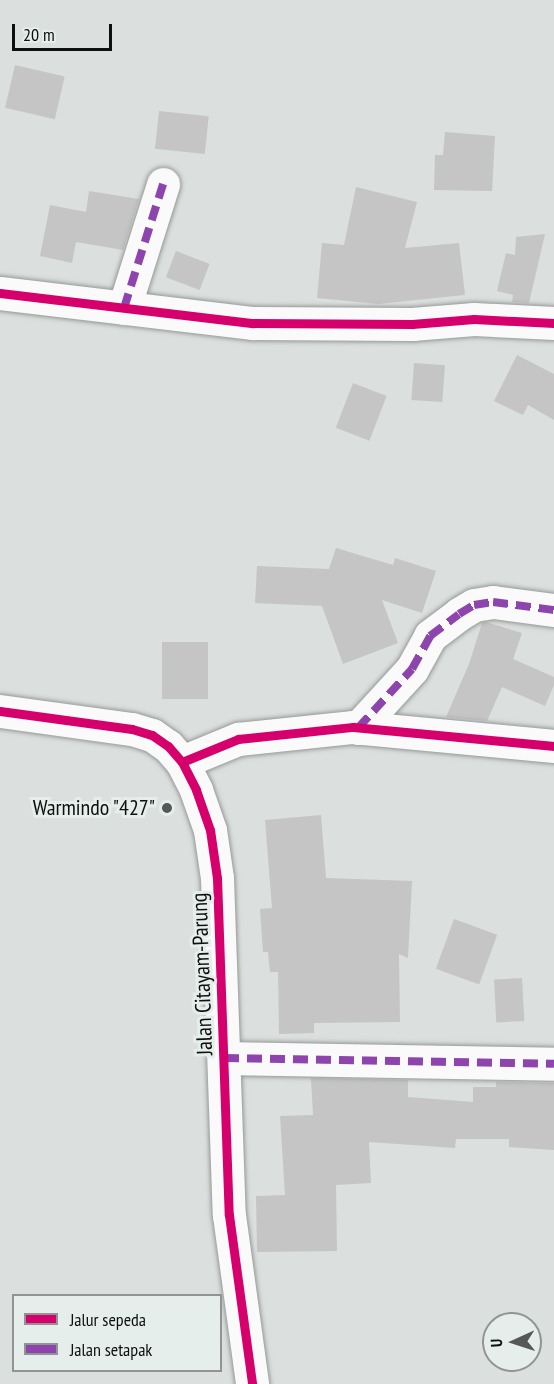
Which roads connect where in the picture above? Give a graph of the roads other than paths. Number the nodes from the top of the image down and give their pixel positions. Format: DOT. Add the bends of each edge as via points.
graph roads {
  1 [pos="163,184"];
  2 [pos="0,293"];
  3 [pos="124,308"];
  4 [pos="554,323"];
  5 [pos="554,610"];
  6 [pos="0,711"];
  7 [pos="358,728"];
  8 [pos="554,746"];
  9 [pos="182,762"];
  10 [pos="225,1058"];
  11 [pos="554,1064"];
  12 [pos="252,1384"];
  1 -- 3 [label="street"];
  2 -- 3 [label="street"];
  3 -- 4 [label="street" via="253,322 412,324 474,319"];
  5 -- 7 [label="street" via="493,602 474,605 459,614 430,636 412,669"];
  6 -- 9 [label="street, Jalan Citayam-Parung" via="132,729 152,735"];
  7 -- 8 [label="street"];
  7 -- 9 [label="street" via="238,739"];
  9 -- 10 [label="street, Jalan Citayam-Parung" via="210,830 217,878"];
  10 -- 11 [label="street"];
  10 -- 12 [label="street, Jalan Citayam-Parung" via="229,1215"];
}
